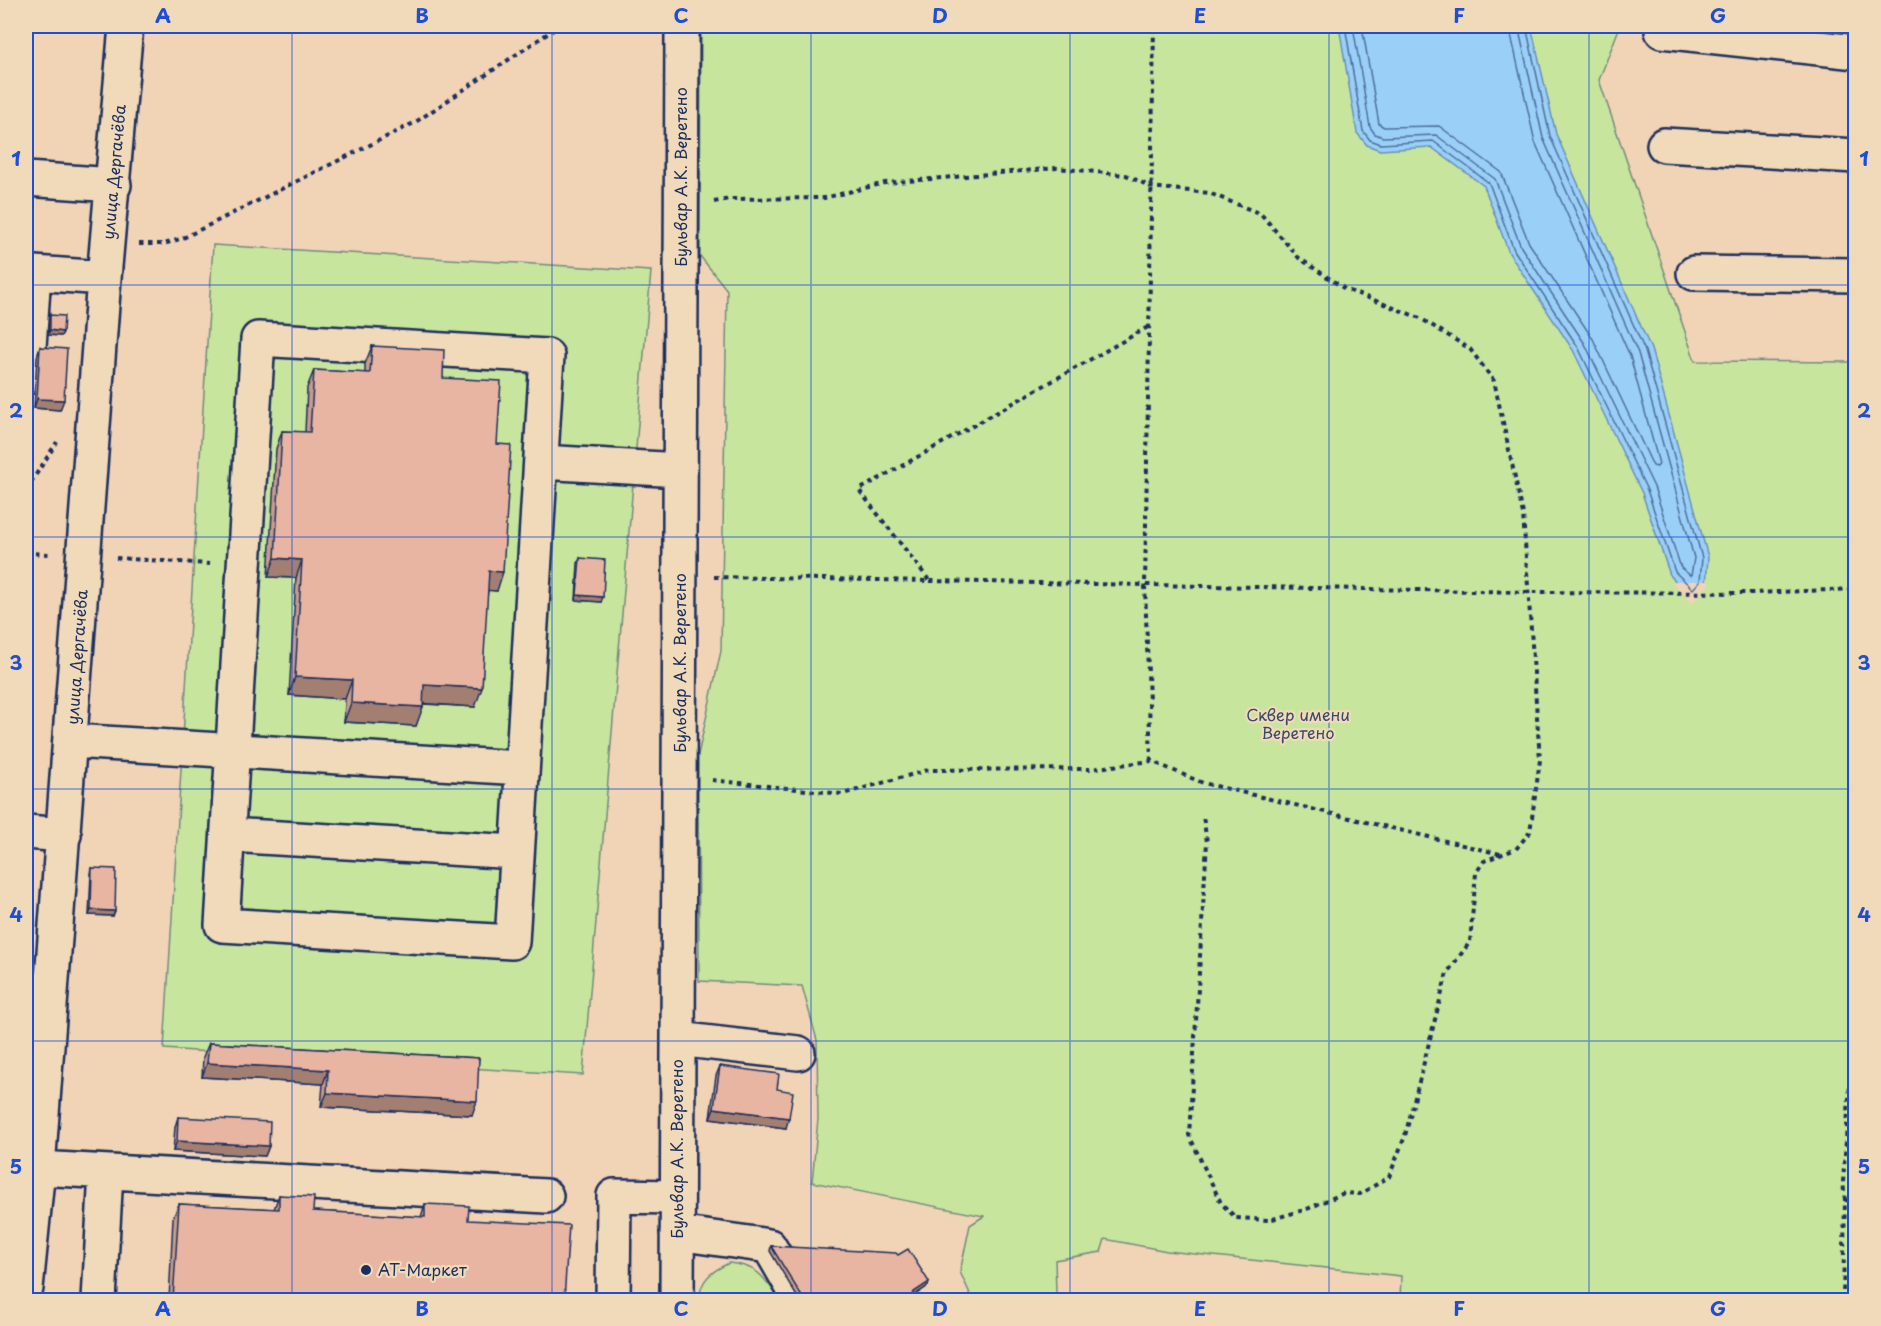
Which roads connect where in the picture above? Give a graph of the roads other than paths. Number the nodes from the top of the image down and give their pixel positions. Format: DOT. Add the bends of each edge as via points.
graph roads {
  1 [pos="126,26"];
  2 [pos="682,26"];
  3 [pos="1662,31"];
  4 [pos="1856,52"];
  5 [pos="1664,145"];
  6 [pos="1856,156"];
  7 [pos="26,179"];
  8 [pos="114,185"];
  9 [pos="1695,273"];
  10 [pos="1856,275"];
  11 [pos="104,278"];
  12 [pos="27,376"];
  13 [pos="541,462"];
  14 [pos="680,470"];
  15 [pos="71,741"];
  16 [pos="233,751"];
  17 [pos="522,768"];
  18 [pos="26,832"];
  19 [pos="64,835"];
  20 [pos="228,835"];
  21 [pos="517,852"];
  22 [pos="678,1040"];
  23 [pos="798,1053"];
  24 [pos="38,1168"];
  25 [pos="106,1172"];
  26 [pos="546,1196"];
  27 [pos="677,1197"];
  28 [pos="676,1233"];
  29 [pos="27,1244"];
  30 [pos="26,1288"];
  31 [pos="99,1300"];
  32 [pos="613,1300"];
  33 [pos="677,1300"];
  34 [pos="800,1300"];
  1 -- 8 [label="street, улица Дергачёва"];
  2 -- 14 [label="street, Бульвар А.К. Веретено"];
  3 -- 4 [label="street"];
  5 -- 6 [label="street"];
  7 -- 8 [label="street"];
  8 -- 11 [label="street, улица Дергачёва"];
  9 -- 10 [label="street"];
  11 -- 12 [label="street" via="34,273"];
  11 -- 15 [label="street, улица Дергачёва"];
  13 -- 14 [label="street"];
  13 -- 16 [label="street" via="547,356 258,339"];
  13 -- 17 [label="street"];
  14 -- 22 [label="street, Бульвар А.К. Веретено"];
  15 -- 16 [label="street"];
  15 -- 19 [label="street, улица Дергачёва"];
  16 -- 17 [label="street"];
  16 -- 20 [label="street"];
  17 -- 21 [label="street"];
  18 -- 19 [label="street"];
  19 -- 24 [label="street, улица Дергачёва"];
  20 -- 21 [label="street"];
  20 -- 21 [label="street" via="222,925 408,936 512,942"];
  22 -- 23 [label="street"];
  22 -- 27 [label="street, Бульвар А.К. Веретено"];
  24 -- 25 [label="street"];
  24 -- 29 [label="street, улица Дергачёва"];
  25 -- 26 [label="street"];
  25 -- 31 [label="street"];
  27 -- 28 [label="street, Бульвар А.К. Веретено"];
  27 -- 32 [label="street" via="614,1196"];
  28 -- 33 [label="street, Бульвар А.К. Веретено"];
  28 -- 34 [label="street" via="769,1246"];
  29 -- 30 [label="street, улица Дергачёва"];
}
